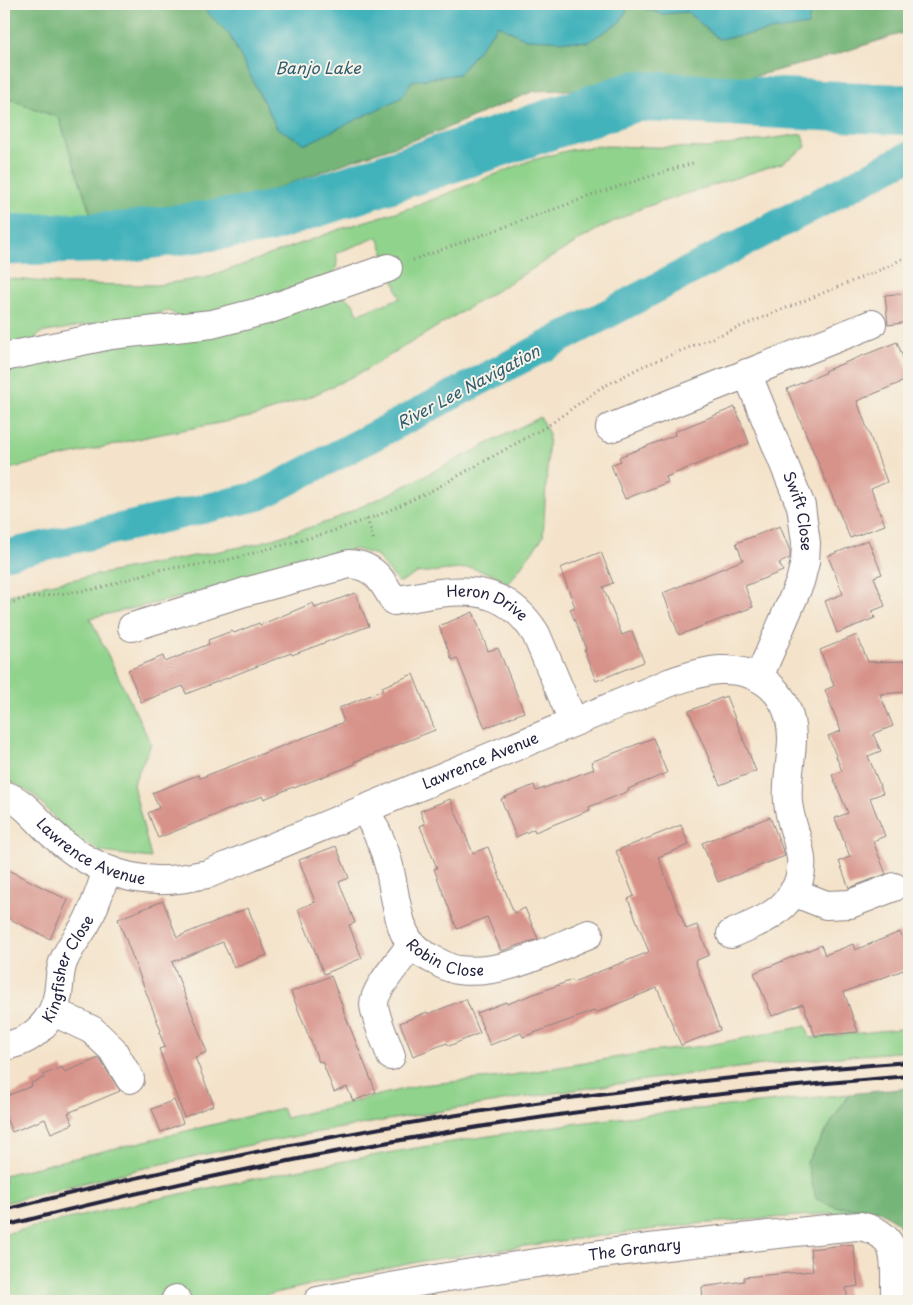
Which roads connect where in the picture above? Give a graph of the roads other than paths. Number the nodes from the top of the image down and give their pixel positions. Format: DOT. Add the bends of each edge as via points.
graph roads {
  1 [pos="388,268"];
  2 [pos="872,324"];
  3 [pos="4,357"];
  4 [pos="747,373"];
  5 [pos="610,428"];
  6 [pos="132,626"];
  7 [pos="759,677"];
  8 [pos="573,721"];
  9 [pos="4,795"];
  10 [pos="365,809"];
  11 [pos="107,870"];
  12 [pos="894,887"];
  13 [pos="793,892"];
  14 [pos="589,934"];
  15 [pos="731,934"];
  16 [pos="411,945"];
  17 [pos="54,1012"];
  18 [pos="4,1046"];
  19 [pos="391,1056"];
  20 [pos="130,1079"];
  21 [pos="318,1301"];
  22 [pos="895,1301"];
  1 -- 3 [label="street" via="267,310 212,324 111,336"];
  2 -- 4 [label="street"];
  4 -- 5 [label="street"];
  4 -- 7 [label="street, Swift Close" via="801,506 806,542 806,562 800,582"];
  6 -- 8 [label="street, Heron Drive" via="349,564 361,565 383,582 394,601 462,590 483,593 511,606 529,622 536,634"];
  7 -- 8 [label="street, Lawrence Avenue" via="736,670 697,673"];
  7 -- 13 [label="street, Lawrence Avenue" via="779,693 790,725 788,802 800,846 801,874"];
  8 -- 10 [label="street, Lawrence Avenue"];
  9 -- 11 [label="street, Lawrence Avenue" via="25,807 70,850"];
  10 -- 11 [label="street, Lawrence Avenue" via="208,874 148,880"];
  10 -- 16 [label="street, Robin Close" via="384,850 392,891"];
  11 -- 17 [label="street, Kingfisher Close" via="85,926 62,964"];
  12 -- 13 [label="street" via="850,904 826,905"];
  13 -- 15 [label="street, Lawrence Avenue" via="769,917"];
  14 -- 16 [label="street, Robin Close" via="491,971 457,970 423,956"];
  16 -- 19 [label="street" via="375,998 376,1012"];
  17 -- 18 [label="street, Kingfisher Close" via="32,1035"];
  17 -- 20 [label="street" via="92,1030 112,1049"];
  21 -- 22 [label="street, The Granary" via="553,1260 860,1226 881,1232 889,1241 894,1255"];
}
